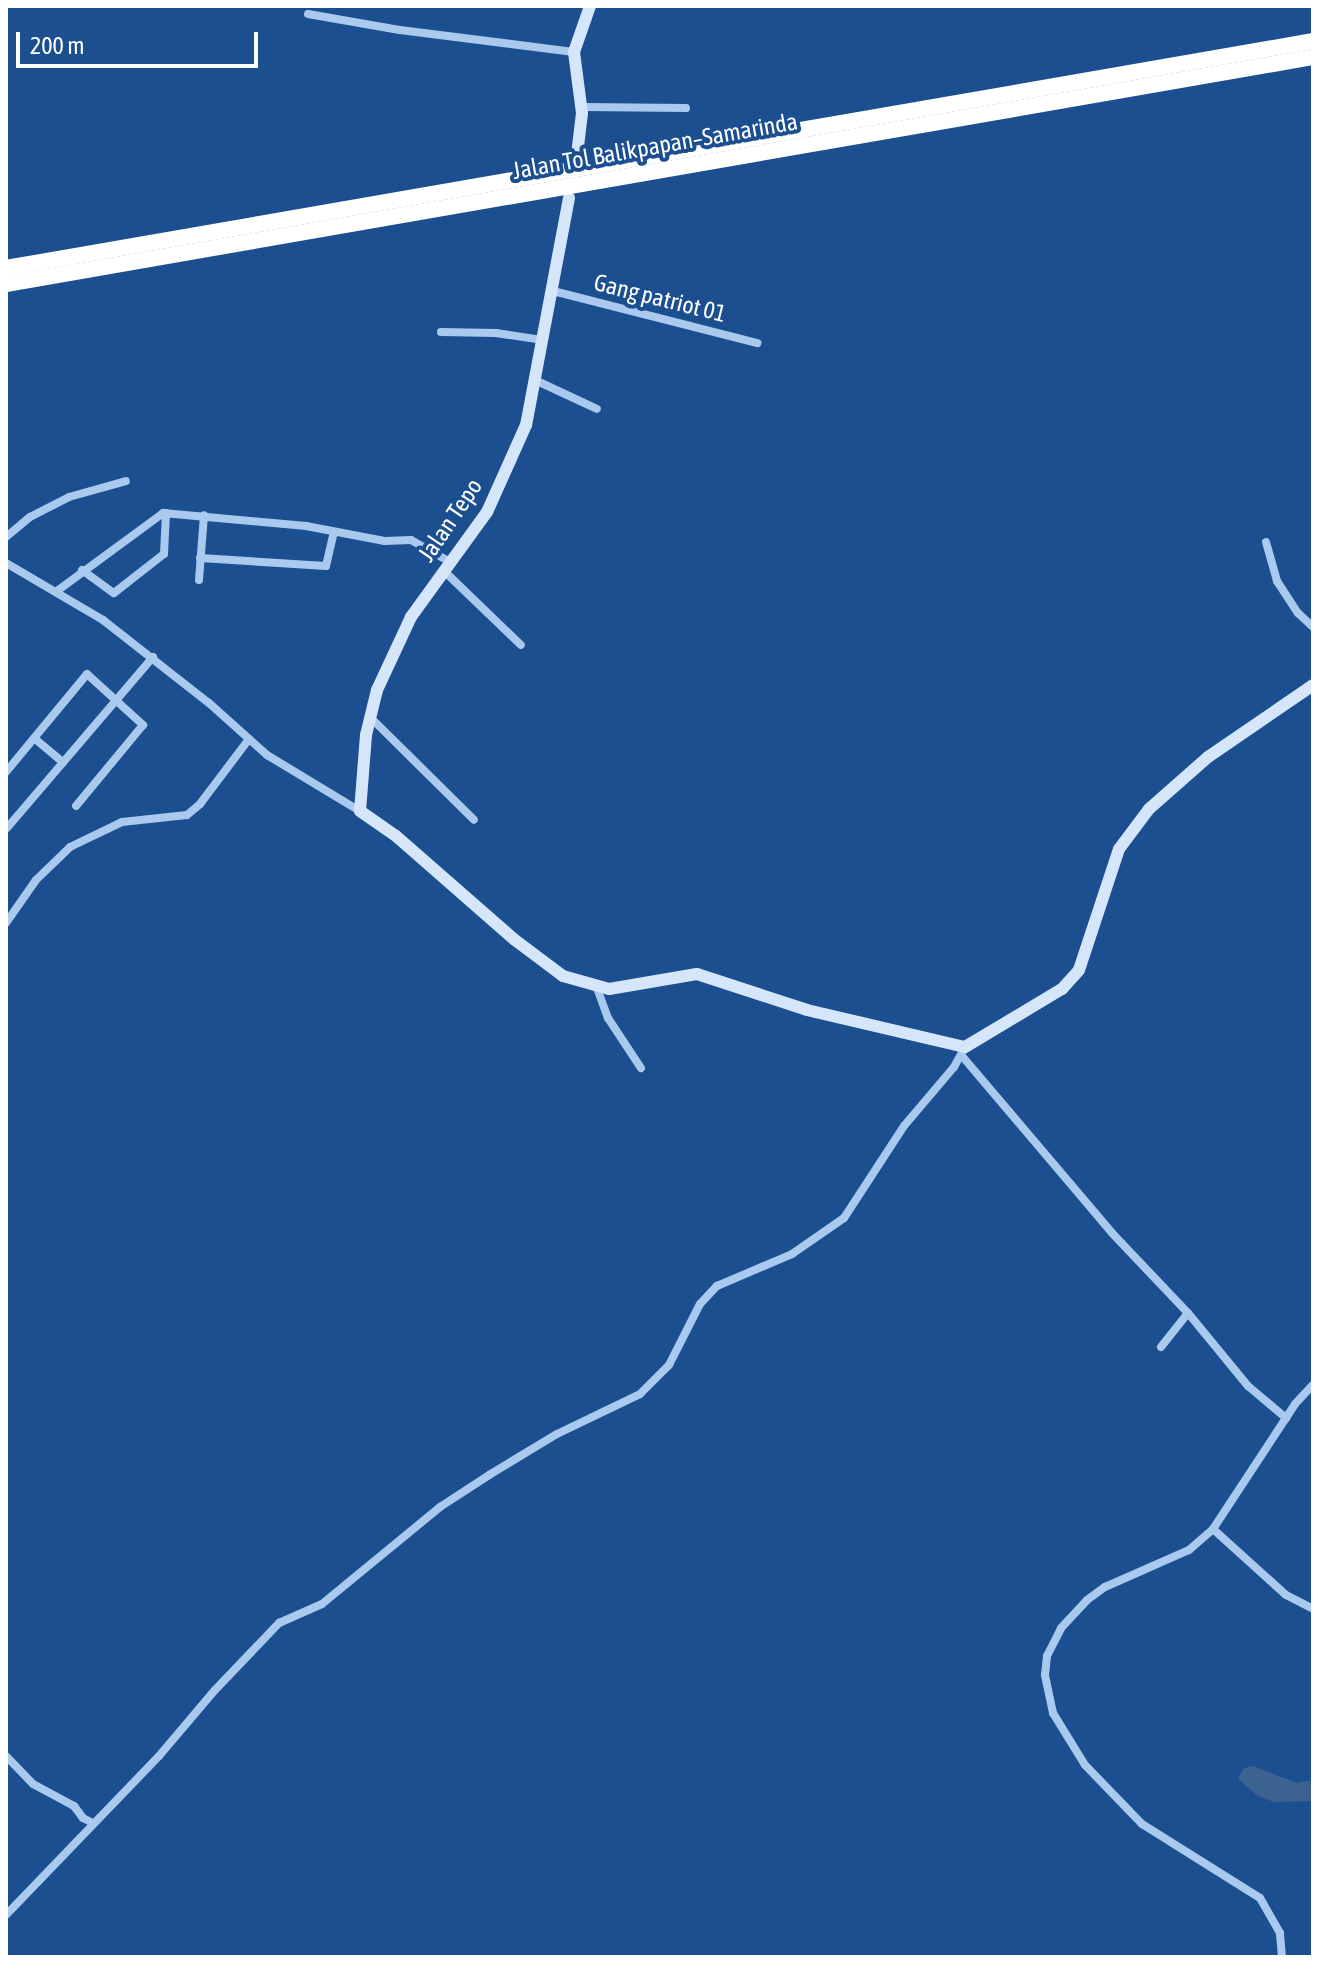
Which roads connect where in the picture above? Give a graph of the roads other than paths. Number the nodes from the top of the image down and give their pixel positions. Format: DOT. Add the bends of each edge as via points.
graph roads {
  1 [pos="590,6"];
  2 [pos="308,14"];
  3 [pos="1313,41"];
  4 [pos="574,52"];
  5 [pos="1313,57"];
  6 [pos="582,107"];
  7 [pos="686,108"];
  8 [pos="577,155"];
  9 [pos="569,198"];
  10 [pos="6,268"];
  11 [pos="6,284"];
  12 [pos="553,291"];
  13 [pos="441,332"];
  14 [pos="543,340"];
  15 [pos="757,343"];
  16 [pos="537,381"];
  17 [pos="597,409"];
  18 [pos="126,481"];
  19 [pos="166,513"];
  20 [pos="204,515"];
  21 [pos="334,532"];
  22 [pos="6,537"];
  23 [pos="1266,542"];
  24 [pos="200,558"];
  25 [pos="6,563"];
  26 [pos="447,566"];
  27 [pos="82,570"];
  28 [pos="199,580"];
  29 [pos="57,591"];
  30 [pos="1313,627"];
  31 [pos="521,645"];
  32 [pos="153,657"];
  33 [pos="1313,685"];
  34 [pos="117,699"];
  35 [pos="369,717"];
  36 [pos="34,738"];
  37 [pos="250,740"];
  38 [pos="63,762"];
  39 [pos="6,772"];
  40 [pos="76,806"];
  41 [pos="360,811"];
  42 [pos="474,820"];
  43 [pos="7,828"];
  44 [pos="6,923"];
  45 [pos="597,988"];
  46 [pos="963,1051"];
  47 [pos="641,1068"];
  48 [pos="1188,1313"];
  49 [pos="1161,1347"];
  50 [pos="1313,1385"];
  51 [pos="1286,1418"];
  52 [pos="1213,1529"];
  53 [pos="1313,1609"];
  54 [pos="6,1756"];
  55 [pos="93,1823"];
  56 [pos="6,1915"];
  57 [pos="1282,1957"];
  1 -- 4 [label="street"];
  2 -- 4 [label="street"];
  3 -- 10 [label="highway, Jalan Tol Balikpapan–Samarinda"];
  4 -- 6 [label="street"];
  5 -- 11 [label="highway, Jalan Tol Balikpapan–Samarinda"];
  6 -- 7 [label="street"];
  6 -- 8 [label="street"];
  9 -- 12 [label="street, Jalan Tepo"];
  12 -- 14 [label="street, Jalan Tepo"];
  12 -- 15 [label="street, Gang patriot 01"];
  13 -- 14 [label="street"];
  14 -- 16 [label="street, Jalan Tepo"];
  16 -- 17 [label="street"];
  16 -- 26 [label="street, Jalan Tepo" via="526,425 495,497"];
  18 -- 22 [label="street" via="69,497 30,517"];
  19 -- 20 [label="street"];
  19 -- 27 [label="street"];
  19 -- 27 [label="street" via="164,554 114,593"];
  20 -- 21 [label="street"];
  20 -- 24 [label="street"];
  21 -- 24 [label="street" via="326,566"];
  21 -- 26 [label="street" via="411,540"];
  23 -- 30 [label="street" via="1277,581"];
  24 -- 28 [label="street"];
  25 -- 29 [label="street"];
  26 -- 31 [label="street"];
  26 -- 35 [label="street, Jalan Tepo" via="407,623"];
  27 -- 29 [label="street"];
  29 -- 32 [label="street"];
  32 -- 34 [label="street"];
  32 -- 37 [label="street"];
  33 -- 46 [label="street" via="1208,757 1149,809 1119,849 1088,950 1072,978"];
  34 -- 36 [label="street" via="87,674"];
  34 -- 38 [label="street"];
  34 -- 40 [label="street" via="142,728"];
  35 -- 41 [label="street, Jalan Tepo"];
  35 -- 42 [label="street"];
  36 -- 38 [label="street"];
  36 -- 39 [label="street"];
  37 -- 41 [label="street"];
  37 -- 44 [label="street" via="187,815 122,822 70,847 36,880"];
  38 -- 43 [label="street"];
  41 -- 45 [label="street" via="543,962"];
  45 -- 46 [label="street" via="697,974"];
  45 -- 47 [label="street" via="608,1018"];
  46 -- 48 [label="street" via="1112,1233"];
  46 -- 55 [label="street" via="904,1126 844,1218 826,1234 717,1286 700,1304 669,1365 640,1394 489,1475 440,1507 322,1604 279,1623"];
  48 -- 49 [label="street"];
  48 -- 51 [label="street" via="1248,1386"];
  50 -- 51 [label="street"];
  51 -- 52 [label="street"];
  52 -- 53 [label="street" via="1286,1595"];
  52 -- 57 [label="street" via="1189,1550 1087,1600 1053,1643 1046,1684 1053,1713 1085,1765 1142,1824 1260,1898 1280,1933"];
  54 -- 55 [label="street" via="33,1784"];
  55 -- 56 [label="street"];
}
